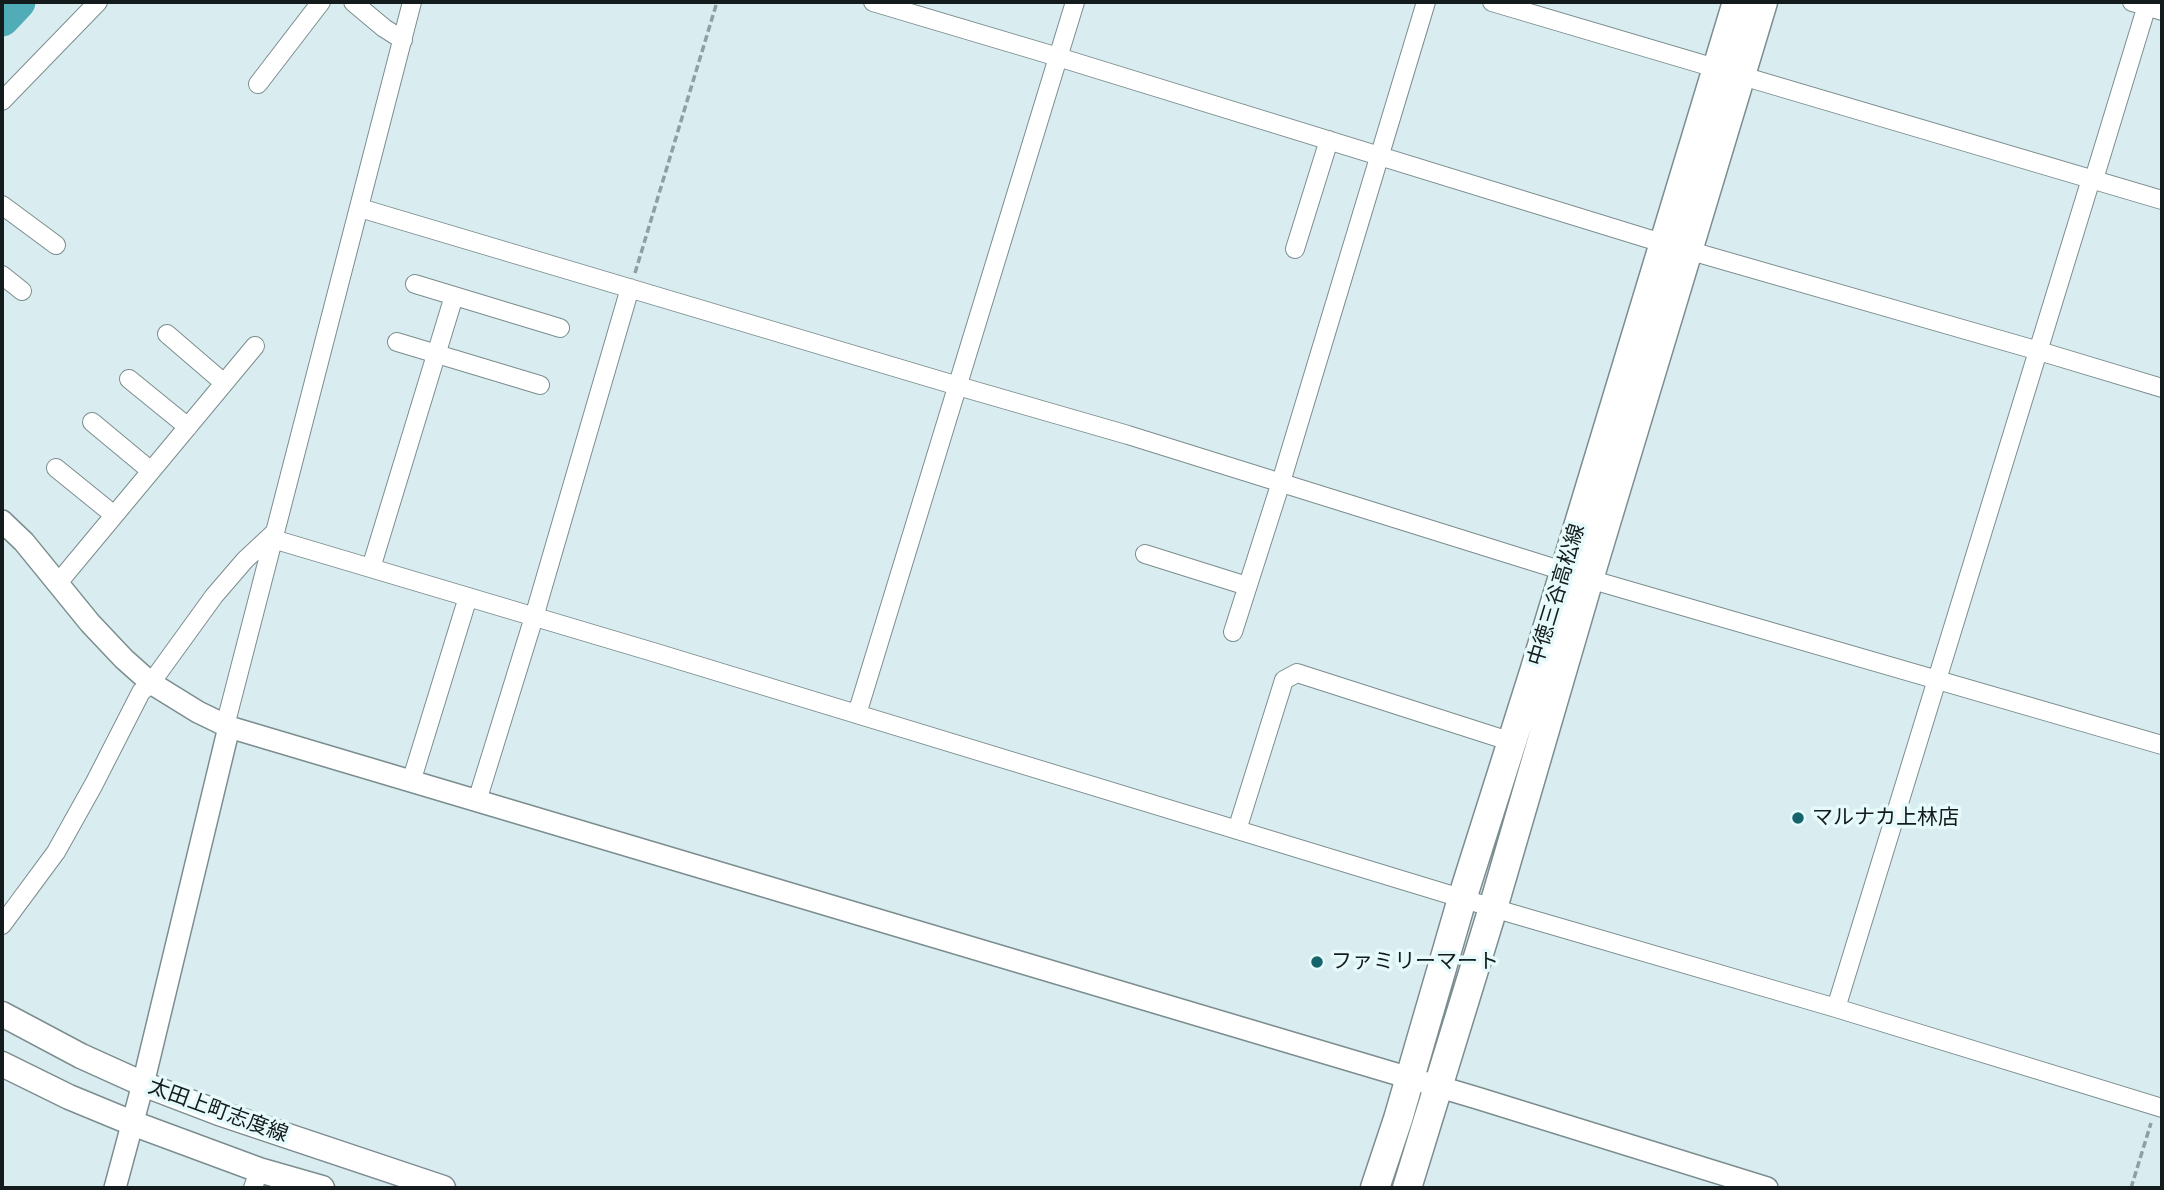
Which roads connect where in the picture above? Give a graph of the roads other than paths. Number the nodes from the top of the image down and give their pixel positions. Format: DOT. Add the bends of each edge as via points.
graph roads {
  1 [pos="98,2"];
  2 [pos="321,2"];
  3 [pos="353,2"];
  4 [pos="412,2"];
  5 [pos="873,2"];
  6 [pos="1075,2"];
  7 [pos="1426,2"];
  8 [pos="1492,2"];
  9 [pos="1737,2"];
  10 [pos="1763,2"];
  11 [pos="2147,5"];
  12 [pos="403,40"];
  13 [pos="1058,57"];
  14 [pos="1729,72"];
  15 [pos="258,84"];
  16 [pos="2,101"];
  17 [pos="1329,140"];
  18 [pos="1379,155"];
  19 [pos="2093,179"];
  20 [pos="2162,200"];
  21 [pos="2,205"];
  22 [pos="359,208"];
  23 [pos="56,246"];
  24 [pos="1677,246"];
  25 [pos="1295,249"];
  26 [pos="2,275"];
  27 [pos="415,284"];
  28 [pos="630,288"];
  29 [pos="22,291"];
  30 [pos="454,296"];
  31 [pos="560,328"];
  32 [pos="167,334"];
  33 [pos="397,342"];
  34 [pos="255,346"];
  35 [pos="2039,351"];
  36 [pos="436,353"];
  37 [pos="129,379"];
  38 [pos="224,383"];
  39 [pos="540,385"];
  40 [pos="958,386"];
  41 [pos="2162,388"];
  42 [pos="92,422"];
  43 [pos="188,427"];
  44 [pos="56,468"];
  45 [pos="151,471"];
  46 [pos="1281,482"];
  47 [pos="114,515"];
  48 [pos="2,521"];
  49 [pos="274,536"];
  50 [pos="1145,554"];
  51 [pos="371,568"];
  52 [pos="1576,575"];
  53 [pos="58,583"];
  54 [pos="1247,586"];
  55 [pos="468,597"];
  56 [pos="534,617"];
  57 [pos="1233,632"];
  58 [pos="1938,679"];
  59 [pos="151,683"];
  60 [pos="857,714"];
  61 [pos="227,727"];
  62 [pos="1512,742"];
  63 [pos="2162,745"];
  64 [pos="411,782"];
  65 [pos="477,802"];
  66 [pos="1237,830"];
  67 [pos="1462,898"];
  68 [pos="1493,908"];
  69 [pos="2,925"];
  70 [pos="1836,1008"];
  71 [pos="2,1014"];
  72 [pos="2,1064"];
  73 [pos="1409,1079"];
  74 [pos="143,1084"];
  75 [pos="1438,1087"];
  76 [pos="2159,1108"];
  77 [pos="132,1124"];
  78 [pos="256,1179"];
  79 [pos="115,1188"];
  80 [pos="322,1188"];
  81 [pos="443,1188"];
  82 [pos="1375,1188"];
  83 [pos="1407,1188"];
  84 [pos="1767,1188"];
  1 -- 16 [label="street"];
  2 -- 15 [label="street"];
  3 -- 12 [label="street"];
  4 -- 12 [label="street"];
  5 -- 13 [label="street"];
  6 -- 13 [label="street"];
  7 -- 18 [label="street"];
  8 -- 14 [label="street"];
  9 -- 14 [label="main road, 中徳三谷高松線"];
  10 -- 14 [label="main road, 中徳三谷高松線"];
  11 -- 19 [label="street"];
  12 -- 22 [label="street"];
  13 -- 17 [label="street"];
  13 -- 40 [label="street"];
  14 -- 19 [label="street"];
  14 -- 24 [label="main road, 中徳三谷高松線"];
  17 -- 18 [label="street"];
  17 -- 25 [label="street"];
  18 -- 24 [label="street"];
  18 -- 46 [label="street"];
  19 -- 20 [label="street"];
  19 -- 35 [label="street"];
  21 -- 23 [label="street"];
  22 -- 28 [label="street"];
  22 -- 49 [label="street"];
  24 -- 35 [label="street"];
  24 -- 52 [label="main road, 中徳三谷高松線"];
  26 -- 29 [label="street"];
  27 -- 30 [label="street"];
  28 -- 40 [label="street"];
  28 -- 56 [label="street"];
  30 -- 31 [label="street"];
  30 -- 36 [label="street"];
  32 -- 38 [label="street"];
  33 -- 36 [label="street"];
  34 -- 38 [label="street"];
  35 -- 41 [label="street"];
  35 -- 58 [label="street"];
  36 -- 39 [label="street"];
  36 -- 51 [label="street"];
  37 -- 43 [label="street"];
  38 -- 43 [label="street"];
  40 -- 46 [label="street"];
  40 -- 60 [label="street"];
  42 -- 45 [label="street"];
  43 -- 45 [label="street"];
  44 -- 47 [label="street"];
  45 -- 47 [label="street"];
  46 -- 52 [label="street"];
  46 -- 54 [label="street"];
  47 -- 53 [label="street"];
  48 -- 53 [label="street"];
  49 -- 51 [label="street"];
  49 -- 59 [label="street" via="245,560 214,596"];
  49 -- 61 [label="street"];
  50 -- 54 [label="street"];
  51 -- 55 [label="street"];
  52 -- 58 [label="street"];
  52 -- 62 [label="main road, 中徳三谷高松線"];
  52 -- 68 [label="main road, 中徳三谷高松線"];
  53 -- 59 [label="street" via="90,623"];
  54 -- 57 [label="street"];
  55 -- 56 [label="street"];
  55 -- 64 [label="street"];
  56 -- 60 [label="street"];
  56 -- 65 [label="street"];
  58 -- 63 [label="street"];
  58 -- 70 [label="street"];
  59 -- 61 [label="street"];
  59 -- 69 [label="street" via="141,692 56,852"];
  60 -- 66 [label="street"];
  61 -- 64 [label="street"];
  61 -- 74 [label="street"];
  62 -- 66 [label="street" via="1297,673 1283,680"];
  62 -- 67 [label="main road, 中徳三谷高松線"];
  64 -- 65 [label="street"];
  65 -- 73 [label="street"];
  66 -- 67 [label="street"];
  67 -- 68 [label="street"];
  67 -- 73 [label="main road, 中徳三谷高松線"];
  68 -- 70 [label="street"];
  68 -- 75 [label="main road, 中徳三谷高松線"];
  70 -- 76 [label="street"];
  71 -- 74 [label="main road, 太田上町志度線"];
  72 -- 77 [label="main road, 太田上町志度線"];
  73 -- 75 [label="street"];
  73 -- 82 [label="main road, 中徳三谷高松線"];
  74 -- 77 [label="street"];
  74 -- 81 [label="main road, 太田上町志度線"];
  75 -- 83 [label="main road, 中徳三谷高松線"];
  75 -- 84 [label="street"];
  77 -- 78 [label="main road, 太田上町志度線"];
  77 -- 79 [label="street"];
  78 -- 80 [label="main road, 太田上町志度線"];
}
